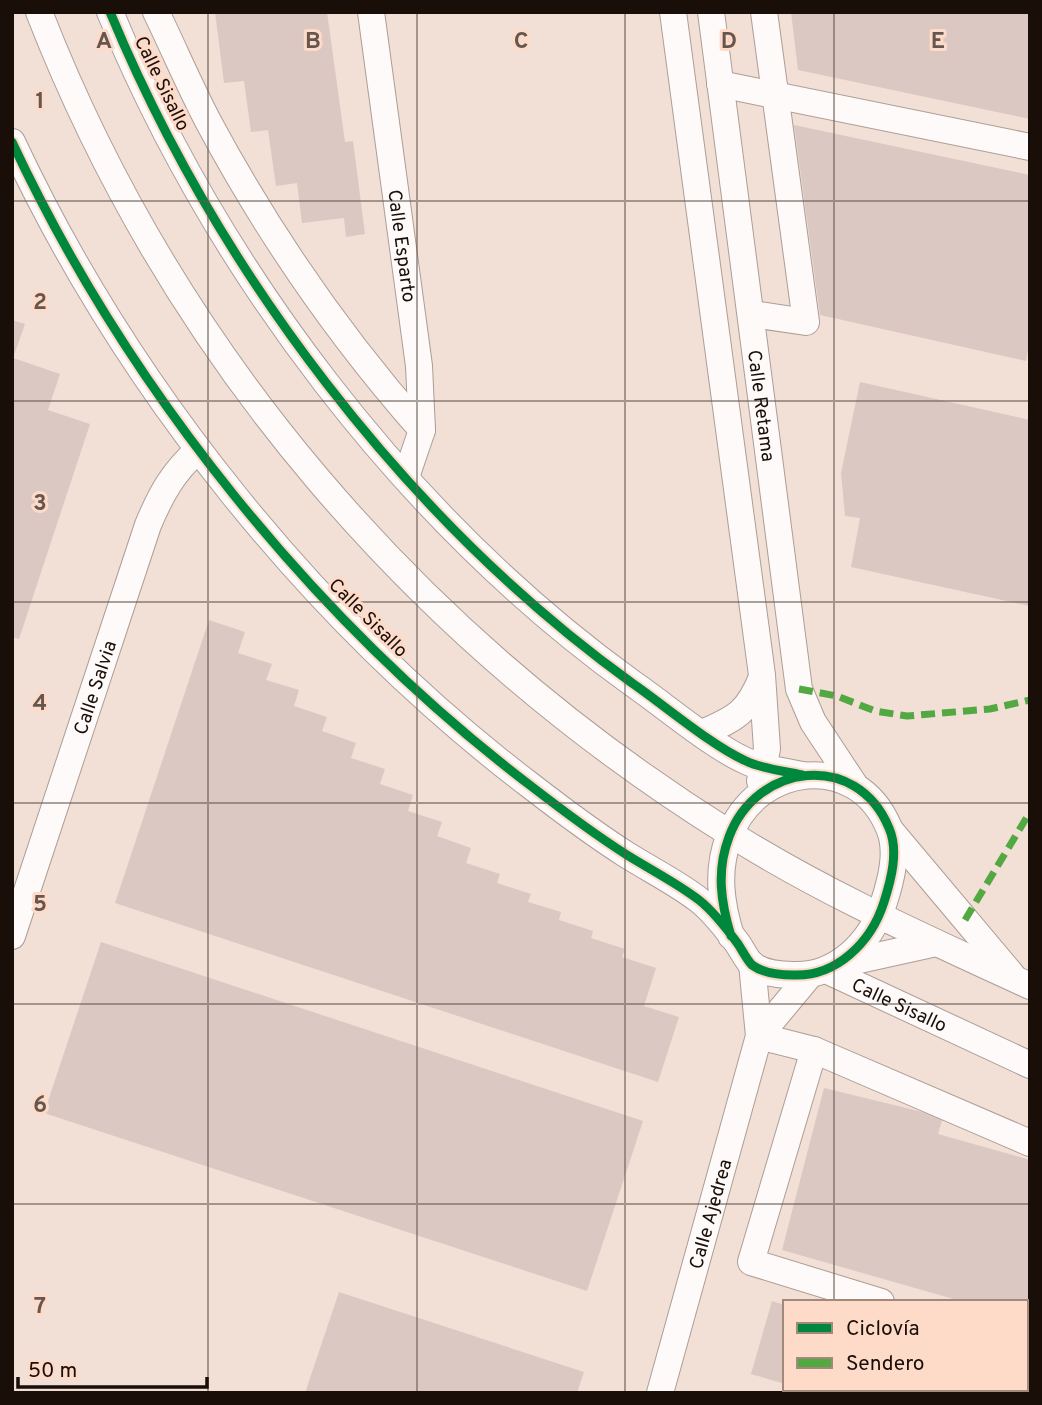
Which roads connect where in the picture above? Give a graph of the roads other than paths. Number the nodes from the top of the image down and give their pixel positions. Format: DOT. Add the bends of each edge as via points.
graph roads {
  1 [pos="39,12"];
  2 [pos="110,12"];
  3 [pos="156,12"];
  4 [pos="371,12"];
  5 [pos="673,12"];
  6 [pos="710,12"];
  7 [pos="764,12"];
  8 [pos="720,84"];
  9 [pos="775,95"];
  10 [pos="12,142"];
  11 [pos="1030,147"];
  12 [pos="752,314"];
  13 [pos="422,430"];
  14 [pos="198,450"];
  15 [pos="406,477"];
  16 [pos="762,675"];
  17 [pos="702,733"];
  18 [pos="763,765"];
  19 [pos="802,775"];
  20 [pos="854,784"];
  21 [pos="756,796"];
  22 [pos="891,831"];
  23 [pos="730,833"];
  24 [pos="880,915"];
  25 [pos="12,936"];
  26 [pos="732,936"];
  27 [pos="936,943"];
  28 [pos="752,964"];
  29 [pos="826,970"];
  30 [pos="1022,983"];
  31 [pos="759,1036"];
  32 [pos="814,1050"];
  33 [pos="1030,1065"];
  34 [pos="1030,1143"];
  35 [pos="874,1300"];
  36 [pos="660,1393"];
  1 -- 23 [label="street" via="137,222 224,362 326,489 417,589 534,694 646,778"];
  2 -- 15 [label="street, Calle Sisallo" via="173,144 264,296 329,386"];
  3 -- 13 [label="street, Calle Sisallo" via="209,123 283,250 370,371"];
  4 -- 13 [label="street, Calle Esparto" via="419,366"];
  5 -- 16 [label="street, Calle Retama"];
  6 -- 8 [label="street, Calle Retama"];
  7 -- 9 [label="street"];
  8 -- 9 [label="street"];
  8 -- 12 [label="street, Calle Retama"];
  9 -- 11 [label="street"];
  9 -- 12 [label="street" via="806,323"];
  10 -- 14 [label="street, Calle Sisallo" via="93,292"];
  12 -- 20 [label="street, Calle Retama" via="799,689 813,722"];
  13 -- 15 [label="street, Calle Esparto"];
  14 -- 25 [label="street, Calle Salvia" via="178,467 162,491 148,525"];
  14 -- 26 [label="street, Calle Sisallo" via="338,614 432,704 529,785 700,901"];
  15 -- 17 [label="street, Calle Sisallo" via="552,619"];
  16 -- 17 [label="street" via="752,703"];
  16 -- 18 [label="street, Calle Retama"];
  17 -- 18 [label="street, Calle Sisallo" via="746,762"];
  18 -- 19 [label="street, Calle Sisallo"];
  18 -- 21 [label="street, Calle Retama"];
  19 -- 20 [label="street, Calle Sisallo" via="825,774"];
  19 -- 21 [label="street"];
  20 -- 22 [label="street, Calle Retama"];
  21 -- 23 [label="street"];
  22 -- 24 [label="street" via="892,870"];
  22 -- 30 [label="street, Calle Retama"];
  23 -- 24 [label="street"];
  23 -- 26 [label="street" via="720,884"];
  24 -- 27 [label="street"];
  24 -- 29 [label="street, Calle Ajedrea"];
  26 -- 28 [label="street, Calle Sisallo"];
  27 -- 29 [label="street"];
  27 -- 30 [label="street"];
  28 -- 29 [label="street, Calle Sisallo" via="776,974"];
  28 -- 31 [label="street, Calle Ajedrea"];
  29 -- 31 [label="street, Calle Ajedrea"];
  29 -- 33 [label="street, Calle Sisallo"];
  31 -- 32 [label="street"];
  31 -- 36 [label="street, Calle Ajedrea"];
  32 -- 34 [label="street"];
  32 -- 35 [label="street" via="751,1262"];
}
